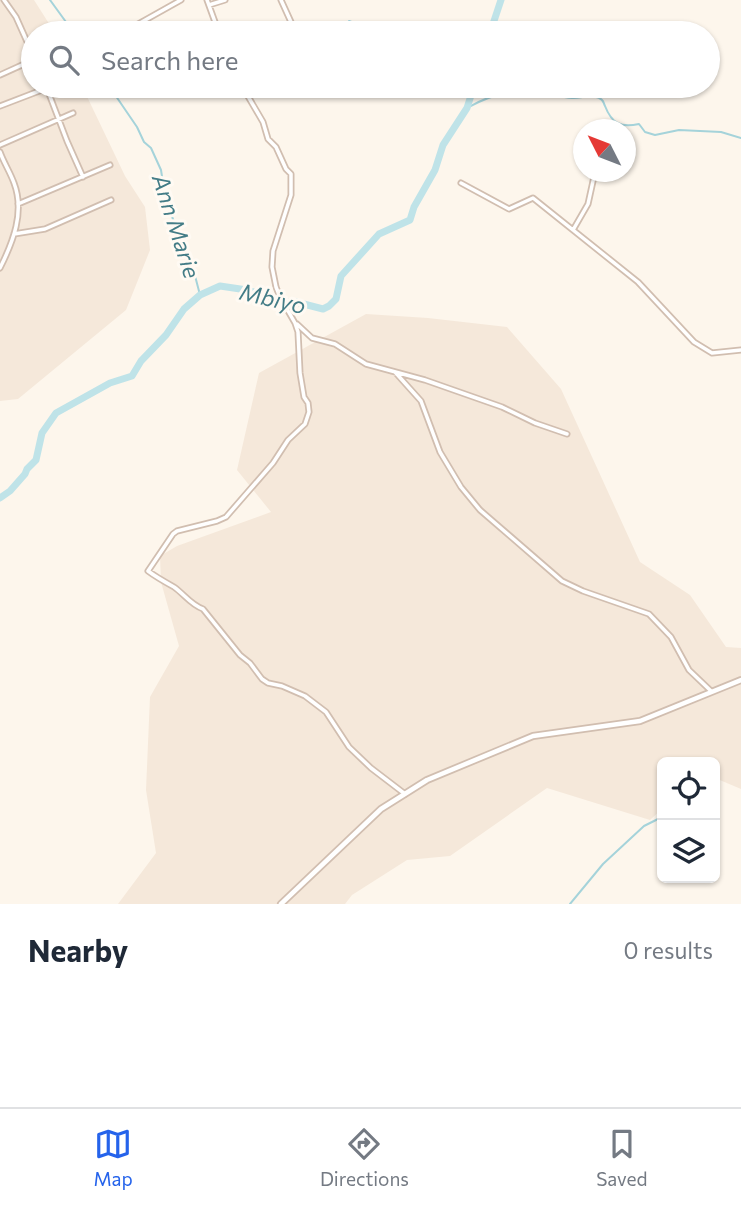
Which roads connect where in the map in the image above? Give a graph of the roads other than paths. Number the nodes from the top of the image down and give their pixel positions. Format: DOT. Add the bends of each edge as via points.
graph roads {
  1 [pos="4,0"];
  2 [pos="181,0"];
  3 [pos="225,0"];
  4 [pos="281,0"];
  5 [pos="208,2"];
  6 [pos="144,21"];
  7 [pos="215,21"];
  8 [pos="291,21"];
  9 [pos="21,28"];
  10 [pos="21,65"];
  11 [pos="0,75"];
  12 [pos="21,98"];
  13 [pos="51,98"];
  14 [pos="249,98"];
  15 [pos="0,106"];
  16 [pos="73,113"];
  17 [pos="59,118"];
  18 [pos="0,145"];
  19 [pos="0,152"];
  20 [pos="110,165"];
  21 [pos="83,177"];
  22 [pos="593,182"];
  23 [pos="461,183"];
  24 [pos="111,201"];
  25 [pos="18,204"];
  26 [pos="573,230"];
  27 [pos="14,234"];
  28 [pos="0,268"];
  29 [pos="295,323"];
  30 [pos="741,350"];
  31 [pos="395,372"];
  32 [pos="568,434"];
  33 [pos="741,680"];
  34 [pos="711,691"];
  35 [pos="405,793"];
  36 [pos="281,904"];
  1 -- 9 [label="street"];
  2 -- 6 [label="street"];
  3 -- 5 [label="street"];
  4 -- 8 [label="street"];
  5 -- 7 [label="street"];
  10 -- 11 [label="street"];
  12 -- 15 [label="street"];
  13 -- 17 [label="street"];
  14 -- 29 [label="street" via="290,174 290,195 272,267 280,297"];
  16 -- 17 [label="street"];
  17 -- 18 [label="street"];
  17 -- 21 [label="street"];
  19 -- 25 [label="street"];
  20 -- 21 [label="street"];
  21 -- 25 [label="street"];
  22 -- 26 [label="street" via="588,204"];
  23 -- 26 [label="street" via="509,209 533,198"];
  24 -- 27 [label="street" via="45,229"];
  25 -- 27 [label="street"];
  26 -- 30 [label="street" via="638,282 694,342 712,353"];
  27 -- 28 [label="street"];
  29 -- 31 [label="street" via="313,338 335,344 366,364"];
  29 -- 35 [label="street" via="309,412 306,424 226,517 177,531 148,571 203,609 262,679 305,696 326,712 349,747"];
  31 -- 32 [label="street"];
  31 -- 34 [label="street" via="421,401 440,452 480,510 562,581 649,614 671,637 689,670"];
  33 -- 34 [label="street"];
  34 -- 35 [label="street" via="640,721 533,736"];
  35 -- 36 [label="street" via="373,816"];
}
